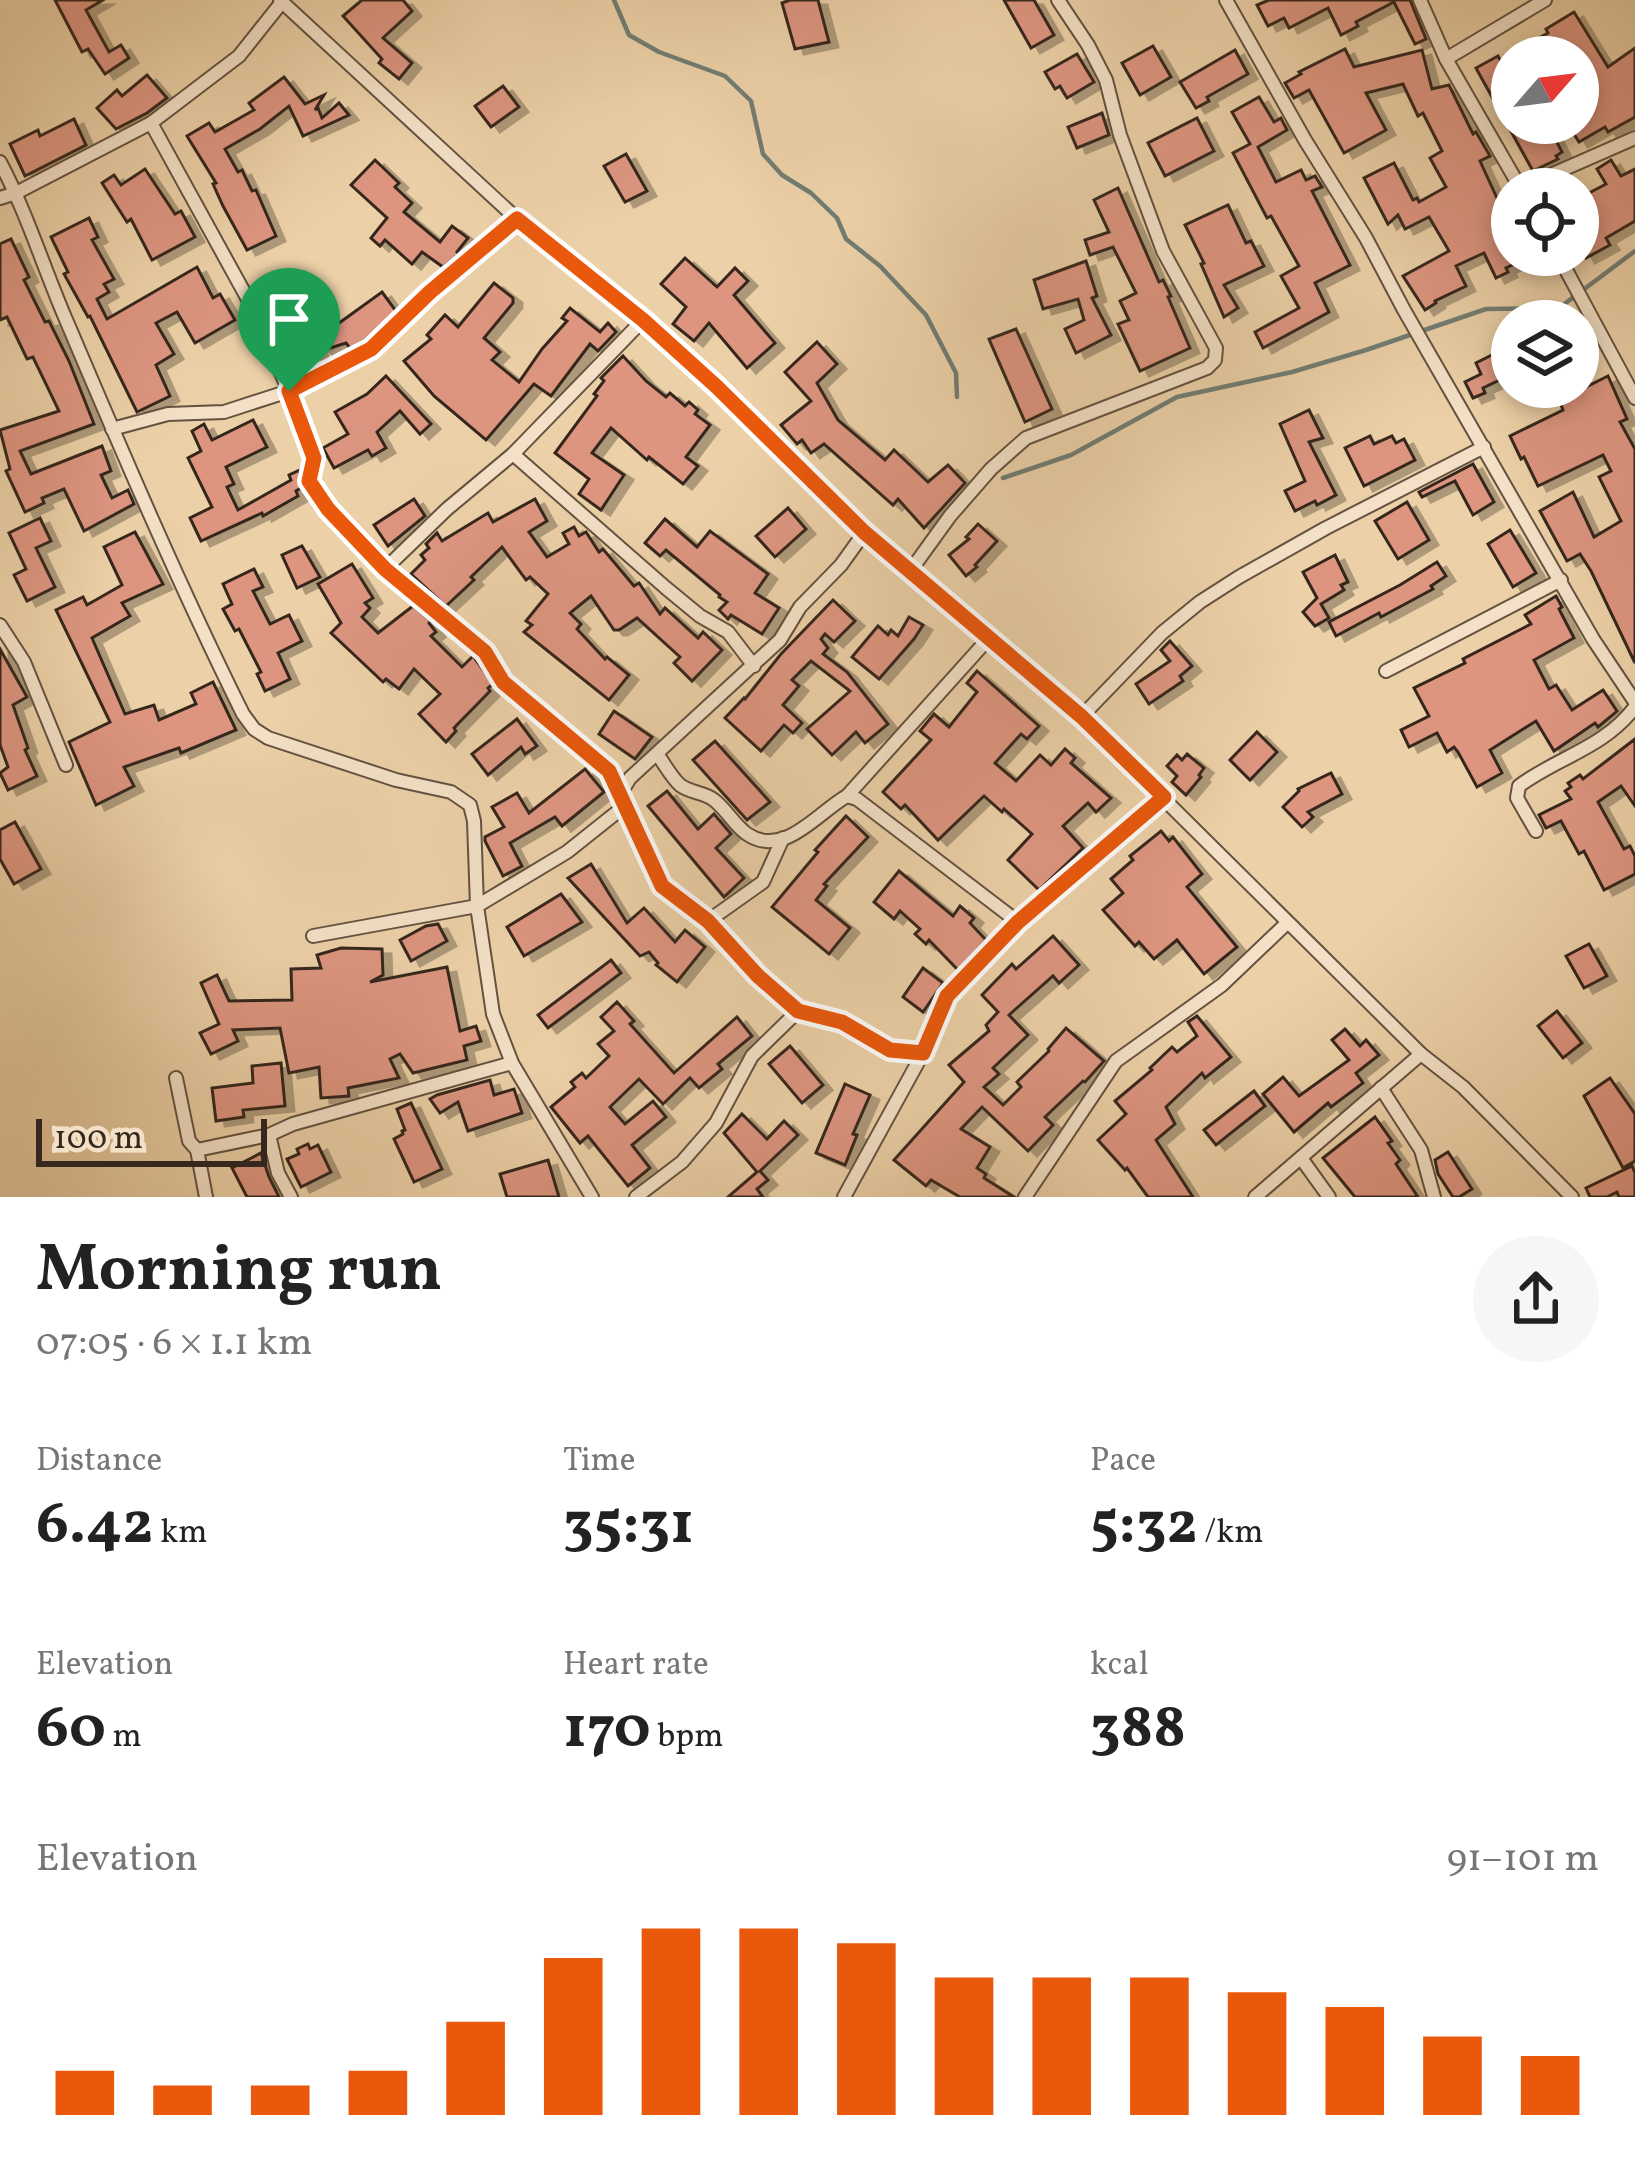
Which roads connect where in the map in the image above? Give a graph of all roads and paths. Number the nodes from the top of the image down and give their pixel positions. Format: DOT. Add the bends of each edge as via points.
graph roads {
  1 [pos="1058,0"];
  2 [pos="1226,0"];
  3 [pos="1420,0"];
  4 [pos="1546,0"];
  5 [pos="281,1"];
  6 [pos="1446,58"];
  7 [pos="151,123"];
  8 [pos="1635,138"];
  9 [pos="0,162"];
  10 [pos="1509,168"];
  11 [pos="1568,168"];
  12 [pos="16,193"];
  13 [pos="0,198"];
  14 [pos="517,219"];
  15 [pos="1570,276"];
  16 [pos="643,320"];
  17 [pos="289,391"];
  18 [pos="1635,398"];
  19 [pos="112,429"];
  20 [pos="1484,447"];
  21 [pos="513,454"];
  22 [pos="864,532"];
  23 [pos="385,569"];
  24 [pos="911,570"];
  25 [pos="1561,580"];
  26 [pos="0,626"];
  27 [pos="989,638"];
  28 [pos="754,666"];
  29 [pos="1386,671"];
  30 [pos="1635,705"];
  31 [pos="1082,717"];
  32 [pos="657,754"];
  33 [pos="66,765"];
  34 [pos="609,771"];
  35 [pos="630,778"];
  36 [pos="847,796"];
  37 [pos="1164,797"];
  38 [pos="623,799"];
  39 [pos="1536,831"];
  40 [pos="783,838"];
  41 [pos="477,906"];
  42 [pos="708,921"];
  43 [pos="1018,922"];
  44 [pos="1287,923"];
  45 [pos="313,936"];
  46 [pos="798,1011"];
  47 [pos="923,1053"];
  48 [pos="1421,1054"];
  49 [pos="512,1064"];
  50 [pos="176,1078"];
  51 [pos="1381,1088"];
  52 [pos="269,1135"];
  53 [pos="197,1150"];
  54 [pos="1300,1158"];
  55 [pos="206,1197"];
  56 [pos="291,1197"];
  57 [pos="592,1197"];
  58 [pos="636,1197"];
  59 [pos="844,1197"];
  60 [pos="1025,1197"];
  61 [pos="1255,1197"];
  62 [pos="1329,1197"];
  63 [pos="1434,1197"];
  64 [pos="1572,1197"];
  1 -- 24 [label="street" via="1106,80 1163,251 1215,359 1026,439 950,516"];
  2 -- 20 [label="street"];
  3 -- 6 [label="street"];
  4 -- 6 [label="street"];
  5 -- 7 [label="street" via="239,56"];
  5 -- 14 [label="street"];
  6 -- 10 [label="street"];
  7 -- 12 [label="street"];
  7 -- 17 [label="street"];
  8 -- 11 [label="street"];
  9 -- 12 [label="street"];
  12 -- 13 [label="street"];
  12 -- 19 [label="street"];
  14 -- 16 [label="street"];
  14 -- 17 [label="street" via="371,349"];
  15 -- 18 [label="street"];
  16 -- 21 [label="street"];
  16 -- 22 [label="street"];
  17 -- 19 [label="street" via="224,412 168,414"];
  17 -- 23 [label="street" via="314,458 309,481"];
  19 -- 41 [label="street" via="243,714 268,738 451,792 470,805"];
  20 -- 25 [label="street"];
  20 -- 31 [label="street" via="1200,602"];
  21 -- 23 [label="street"];
  21 -- 28 [label="street" via="728,632"];
  22 -- 24 [label="street"];
  22 -- 28 [label="street"];
  23 -- 34 [label="street"];
  24 -- 27 [label="street"];
  25 -- 29 [label="street"];
  25 -- 30 [label="street"];
  26 -- 33 [label="street" via="24,662"];
  27 -- 31 [label="street"];
  27 -- 36 [label="street"];
  28 -- 32 [label="street"];
  30 -- 39 [label="street" via="1584,751 1519,786 1517,798"];
  31 -- 37 [label="street"];
  32 -- 35 [label="street"];
  32 -- 40 [label="street" via="680,784 707,794 749,835"];
  34 -- 35 [label="street"];
  34 -- 38 [label="street"];
  35 -- 38 [label="street"];
  36 -- 40 [label="street"];
  36 -- 43 [label="street"];
  37 -- 43 [label="street"];
  37 -- 44 [label="street"];
  38 -- 41 [label="street" via="567,852"];
  38 -- 42 [label="street" via="662,886"];
  40 -- 42 [label="street" via="763,882"];
  41 -- 45 [label="street"];
  41 -- 49 [label="street" via="493,1014"];
  42 -- 46 [label="street"];
  43 -- 47 [label="street" via="947,996"];
  44 -- 48 [label="street"];
  44 -- 60 [label="street" via="1222,985 1116,1061"];
  46 -- 47 [label="street" via="842,1022 890,1050"];
  46 -- 58 [label="street" via="752,1056 716,1123"];
  47 -- 59 [label="street"];
  48 -- 51 [label="street"];
  48 -- 64 [label="street"];
  49 -- 52 [label="street"];
  49 -- 57 [label="street"];
  50 -- 53 [label="street"];
  51 -- 54 [label="street"];
  51 -- 63 [label="street" via="1421,1150"];
  52 -- 53 [label="street"];
  52 -- 56 [label="street"];
  53 -- 55 [label="street"];
  54 -- 61 [label="street"];
  54 -- 62 [label="street"];
}
